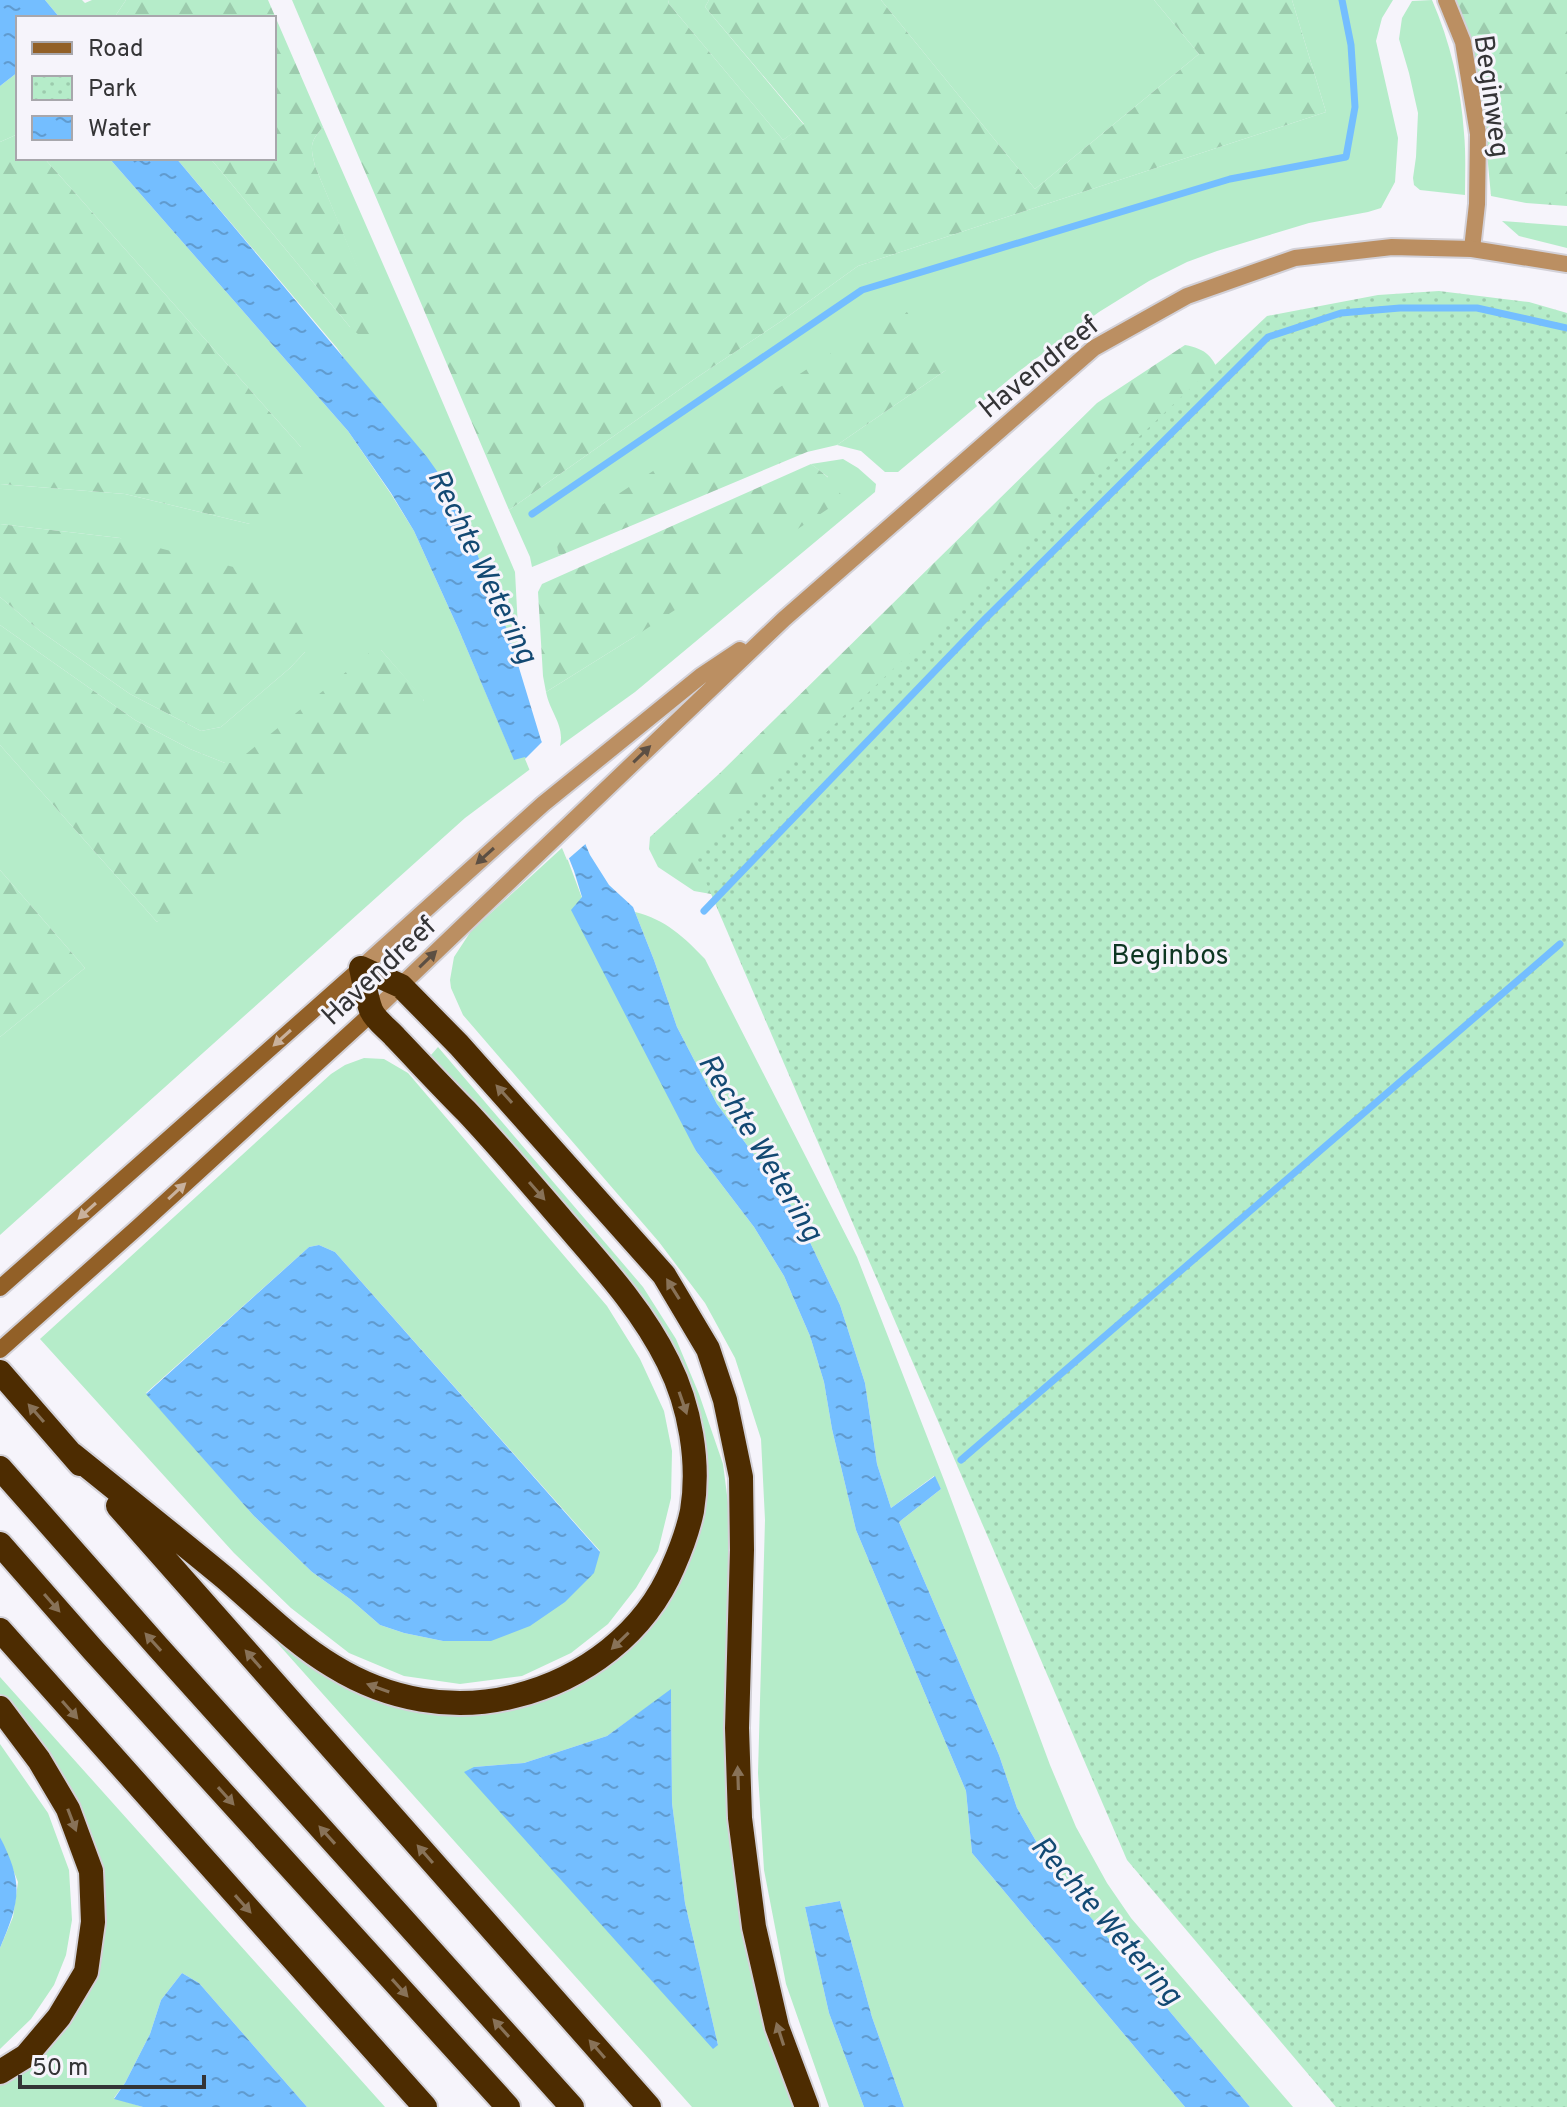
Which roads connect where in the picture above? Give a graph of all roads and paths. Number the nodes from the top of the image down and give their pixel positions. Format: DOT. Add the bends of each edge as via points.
graph roads {
  1 [pos="1446,0"];
  2 [pos="1472,249"];
  3 [pos="1567,264"];
  4 [pos="784,619"];
  5 [pos="361,968"];
  6 [pos="401,986"];
  7 [pos="372,1013"];
  8 [pos="0,1288"];
  9 [pos="0,1350"];
  10 [pos="0,1372"];
  11 [pos="72,1454"];
  12 [pos="0,1468"];
  13 [pos="0,1544"];
  14 [pos="0,1630"];
  15 [pos="0,1708"];
  16 [pos="0,2072"];
  17 [pos="425,2107"];
  18 [pos="508,2107"];
  19 [pos="572,2107"];
  20 [pos="649,2107"];
  21 [pos="807,2107"];
  1 -- 2 [label="street, Beginweg" via="1463,42 1478,134"];
  2 -- 3 [label="street, Havendreef"];
  2 -- 4 [label="street, Havendreef" via="1392,247 1295,258 1187,296 1094,348"];
  4 -- 5 [label="street, Havendreef, one-way" via="701,676 573,779"];
  6 -- 4 [label="street, Havendreef, one-way"];
  5 -- 6 [label="highway"];
  5 -- 7 [label="highway"];
  5 -- 8 [label="main road, Havendreef, one-way"];
  6 -- 7 [label="street, Havendreef"];
  21 -- 6 [label="highway, one-way" via="777,2027 754,1927 742,1834 737,1728 741,1477 708,1349 664,1275"];
  9 -- 7 [label="main road, Havendreef, one-way"];
  7 -- 11 [label="highway, one-way" via="486,1132 594,1257 669,1363 688,1414 695,1469 692,1511 667,1583 615,1647 542,1690 458,1704 416,1700 373,1687 332,1666"];
  11 -- 10 [label="highway, one-way"];
  20 -- 11 [label="highway, one-way"];
  19 -- 12 [label="highway, one-way"];
  13 -- 18 [label="highway, one-way"];
  14 -- 17 [label="highway, one-way"];
  15 -- 16 [label="highway, one-way" via="68,1809 91,1871 93,1922 86,1972 59,2017 26,2056"];
}
